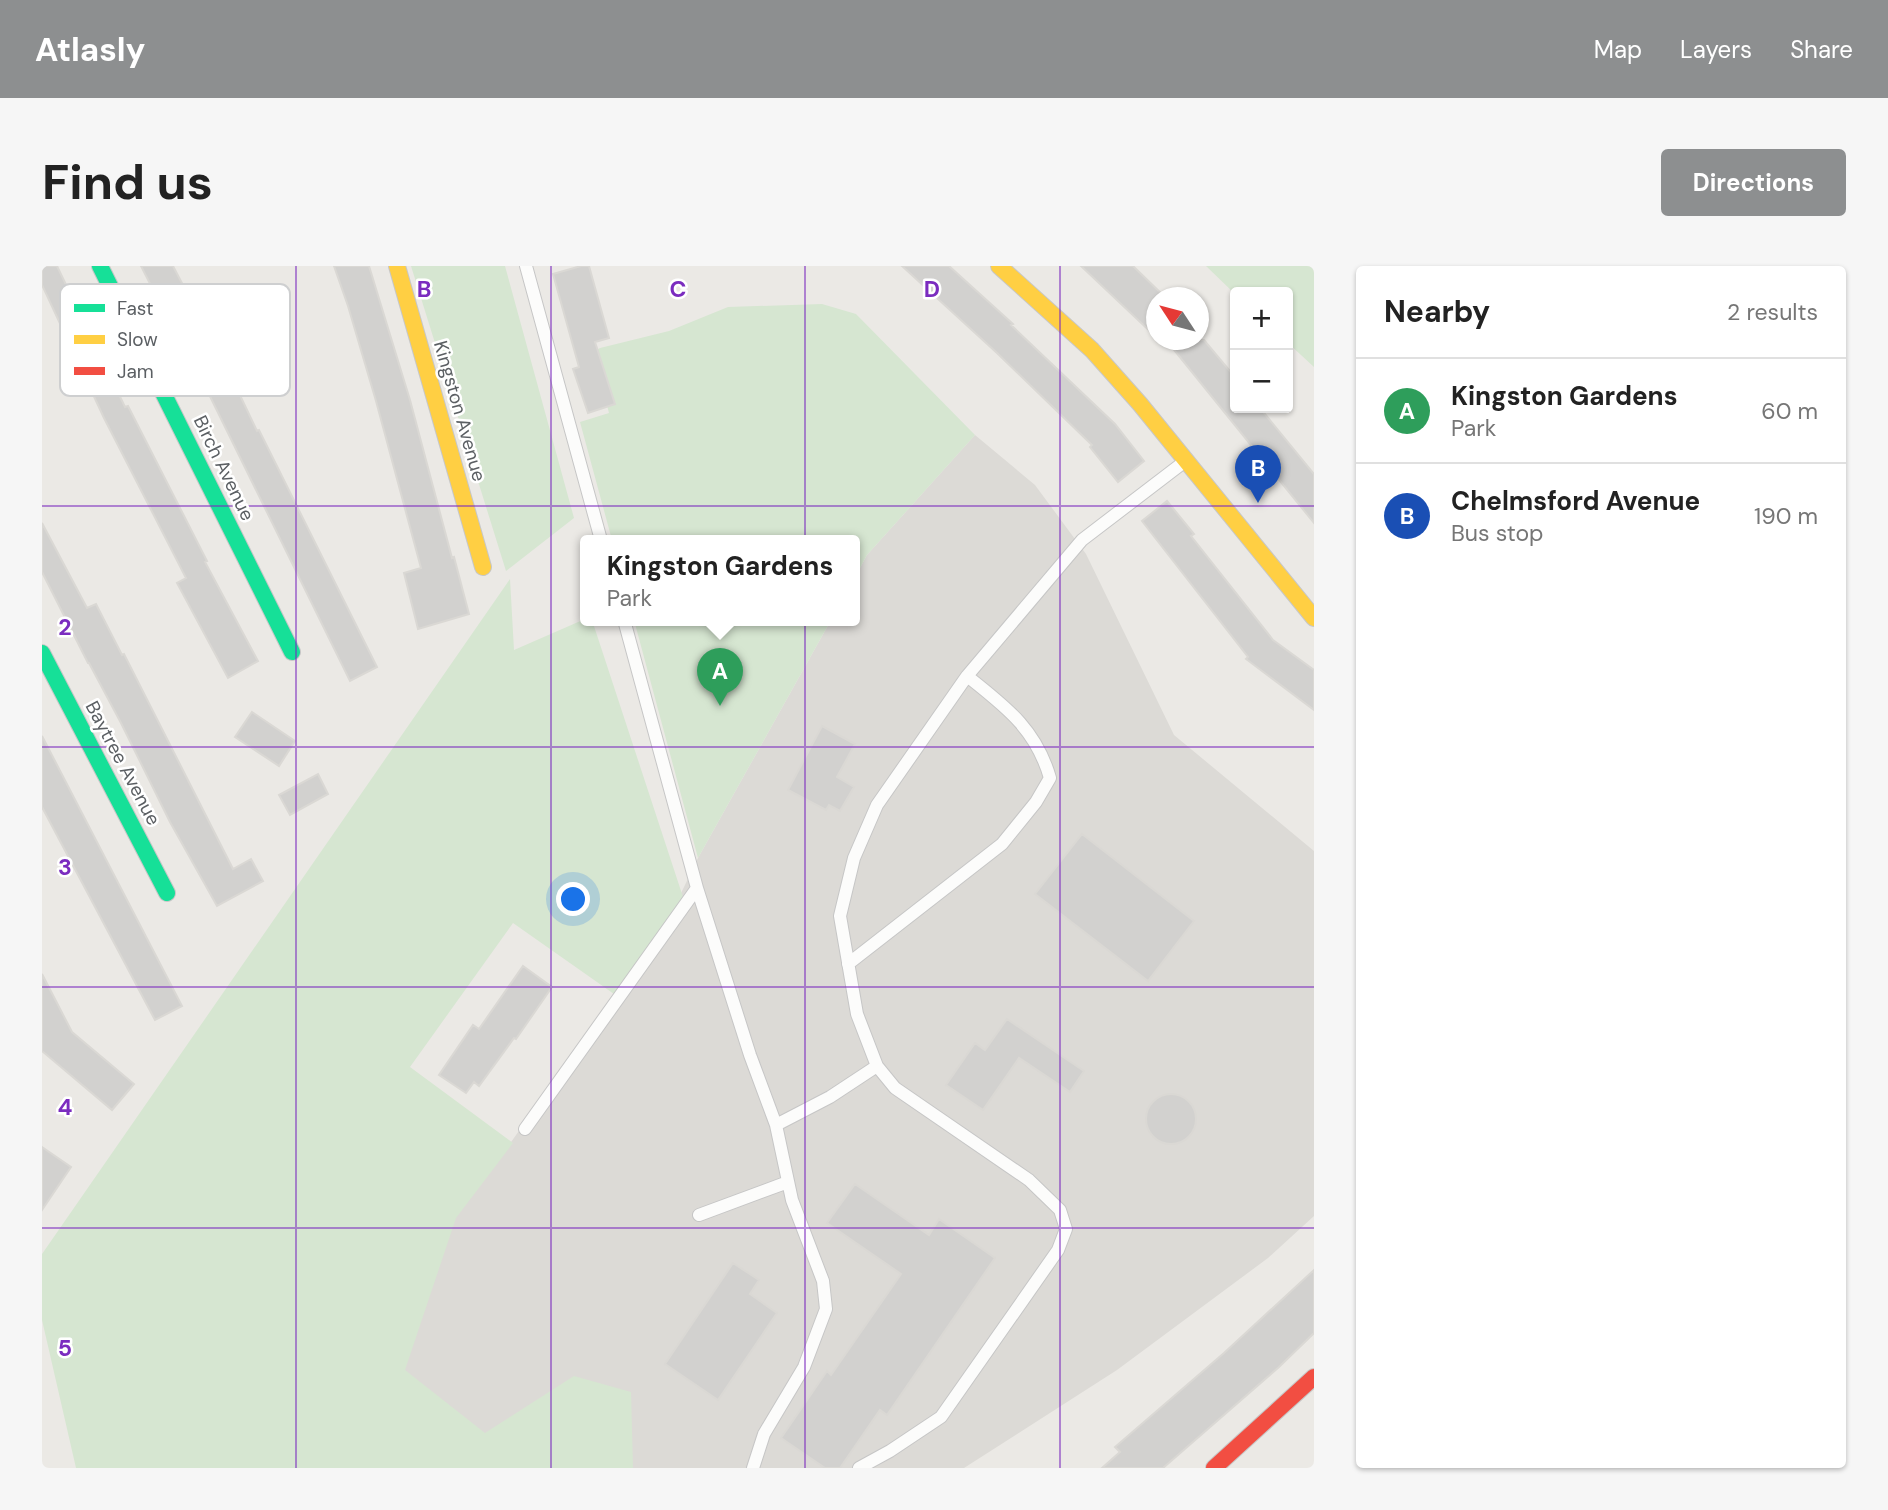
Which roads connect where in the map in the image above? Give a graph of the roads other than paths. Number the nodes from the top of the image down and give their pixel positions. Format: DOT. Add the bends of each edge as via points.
graph roads {
  1 [pos="100,266"];
  2 [pos="397,266"];
  3 [pos="526,266"];
  4 [pos="999,266"];
  5 [pos="109,284"];
  6 [pos="165,396"];
  7 [pos="1186,460"];
  8 [pos="600,535"];
  9 [pos="483,567"];
  10 [pos="1314,618"];
  11 [pos="626,626"];
  12 [pos="292,652"];
  13 [pos="42,653"];
  14 [pos="967,676"];
  15 [pos="697,888"];
  16 [pos="167,892"];
  17 [pos="848,964"];
  18 [pos="877,1066"];
  19 [pos="776,1125"];
  20 [pos="525,1129"];
  21 [pos="788,1182"];
  22 [pos="699,1214"];
  23 [pos="1314,1377"];
  24 [pos="753,1468"];
  25 [pos="859,1468"];
  26 [pos="1214,1468"];
  1 -- 5 [label="street, Birch Avenue"];
  2 -- 9 [label="street, Kingston Avenue"];
  3 -- 8 [label="lane"];
  4 -- 7 [label="street" via="1092,350"];
  6 -- 12 [label="street, Birch Avenue"];
  7 -- 10 [label="street"];
  7 -- 14 [label="lane" via="1082,540"];
  11 -- 15 [label="lane"];
  13 -- 16 [label="street, Baytree Avenue"];
  14 -- 17 [label="lane" via="877,805 854,859 840,916"];
  14 -- 17 [label="lane" via="1032,736 1050,778 1002,844"];
  15 -- 19 [label="lane"];
  15 -- 20 [label="lane"];
  17 -- 18 [label="lane" via="857,1014"];
  18 -- 19 [label="lane"];
  18 -- 25 [label="lane" via="895,1088 1029,1180 1060,1210 1066,1229 1058,1250 940,1417"];
  19 -- 21 [label="lane"];
  21 -- 22 [label="lane"];
  21 -- 24 [label="lane" via="823,1281 826,1309 804,1367 764,1434"];
  23 -- 26 [label="street"];
}
